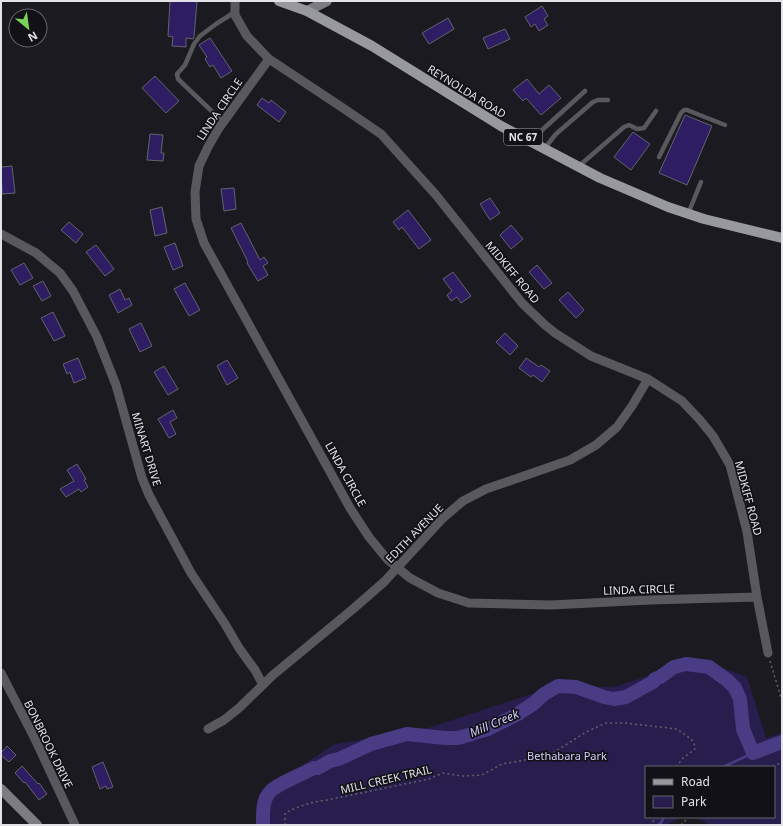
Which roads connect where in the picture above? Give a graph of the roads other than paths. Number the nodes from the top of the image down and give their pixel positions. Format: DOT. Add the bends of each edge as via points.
graph roads {
  1 [pos="235,1"];
  2 [pos="279,1"];
  3 [pos="327,1"];
  4 [pos="307,11"];
  5 [pos="235,12"];
  6 [pos="269,59"];
  7 [pos="585,91"];
  8 [pos="608,100"];
  9 [pos="656,111"];
  10 [pos="223,122"];
  11 [pos="726,125"];
  12 [pos="530,141"];
  13 [pos="544,149"];
  14 [pos="658,157"];
  15 [pos="578,167"];
  16 [pos="701,182"];
  17 [pos="688,214"];
  18 [pos="1,234"];
  19 [pos="782,238"];
  20 [pos="648,379"];
  21 [pos="397,568"];
  22 [pos="757,597"];
  23 [pos="768,653"];
  24 [pos="1,673"];
  25 [pos="263,685"];
  26 [pos="208,729"];
  27 [pos="1,790"];
  28 [pos="37,825"];
  29 [pos="75,825"];
  1 -- 5 [label="street, MIDKIFF ROAD"];
  2 -- 4 [label="main road, REYNOLDA ROAD / NC 67"];
  3 -- 4 [label="street"];
  4 -- 12 [label="main road, REYNOLDA ROAD / NC 67" via="372,46 501,126"];
  5 -- 6 [label="street, MIDKIFF ROAD" via="248,36"];
  5 -- 10 [label="lane" via="200,36 185,65 177,74 178,79"];
  6 -- 10 [label="street, LINDA CIRCLE"];
  6 -- 20 [label="street, MIDKIFF ROAD" via="381,134 436,195 522,303 555,333 591,356"];
  7 -- 12 [label="lane"];
  8 -- 13 [label="lane" via="592,102 556,134"];
  9 -- 15 [label="lane" via="644,128 637,129 629,125 624,127"];
  10 -- 21 [label="street, LINDA CIRCLE" via="199,166 195,192 196,219 204,244 350,508 369,537"];
  11 -- 14 [label="lane" via="684,110"];
  12 -- 13 [label="main road, REYNOLDA ROAD / NC 67"];
  13 -- 15 [label="main road, REYNOLDA ROAD / NC 67"];
  15 -- 17 [label="main road, REYNOLDA ROAD / NC 67"];
  16 -- 17 [label="lane"];
  17 -- 19 [label="main road, REYNOLDA ROAD / NC 67"];
  18 -- 25 [label="street, MINART DRIVE" via="36,253 60,273 73,290 97,337 116,385 148,495 191,573"];
  20 -- 21 [label="street, EDITH AVENUE" via="616,427 596,445 570,460 486,489 463,501 443,518"];
  20 -- 22 [label="street, MIDKIFF ROAD" via="682,401 713,436 730,465 747,532"];
  21 -- 22 [label="street, LINDA CIRCLE" via="438,593 469,603 552,605"];
  21 -- 25 [label="street, EDITH AVENUE"];
  22 -- 23 [label="street, MIDKIFF ROAD"];
  24 -- 29 [label="street, BONBROOK DRIVE"];
  25 -- 26 [label="street, EDITH AVENUE" via="224,720"];
  27 -- 28 [label="street"];
}
